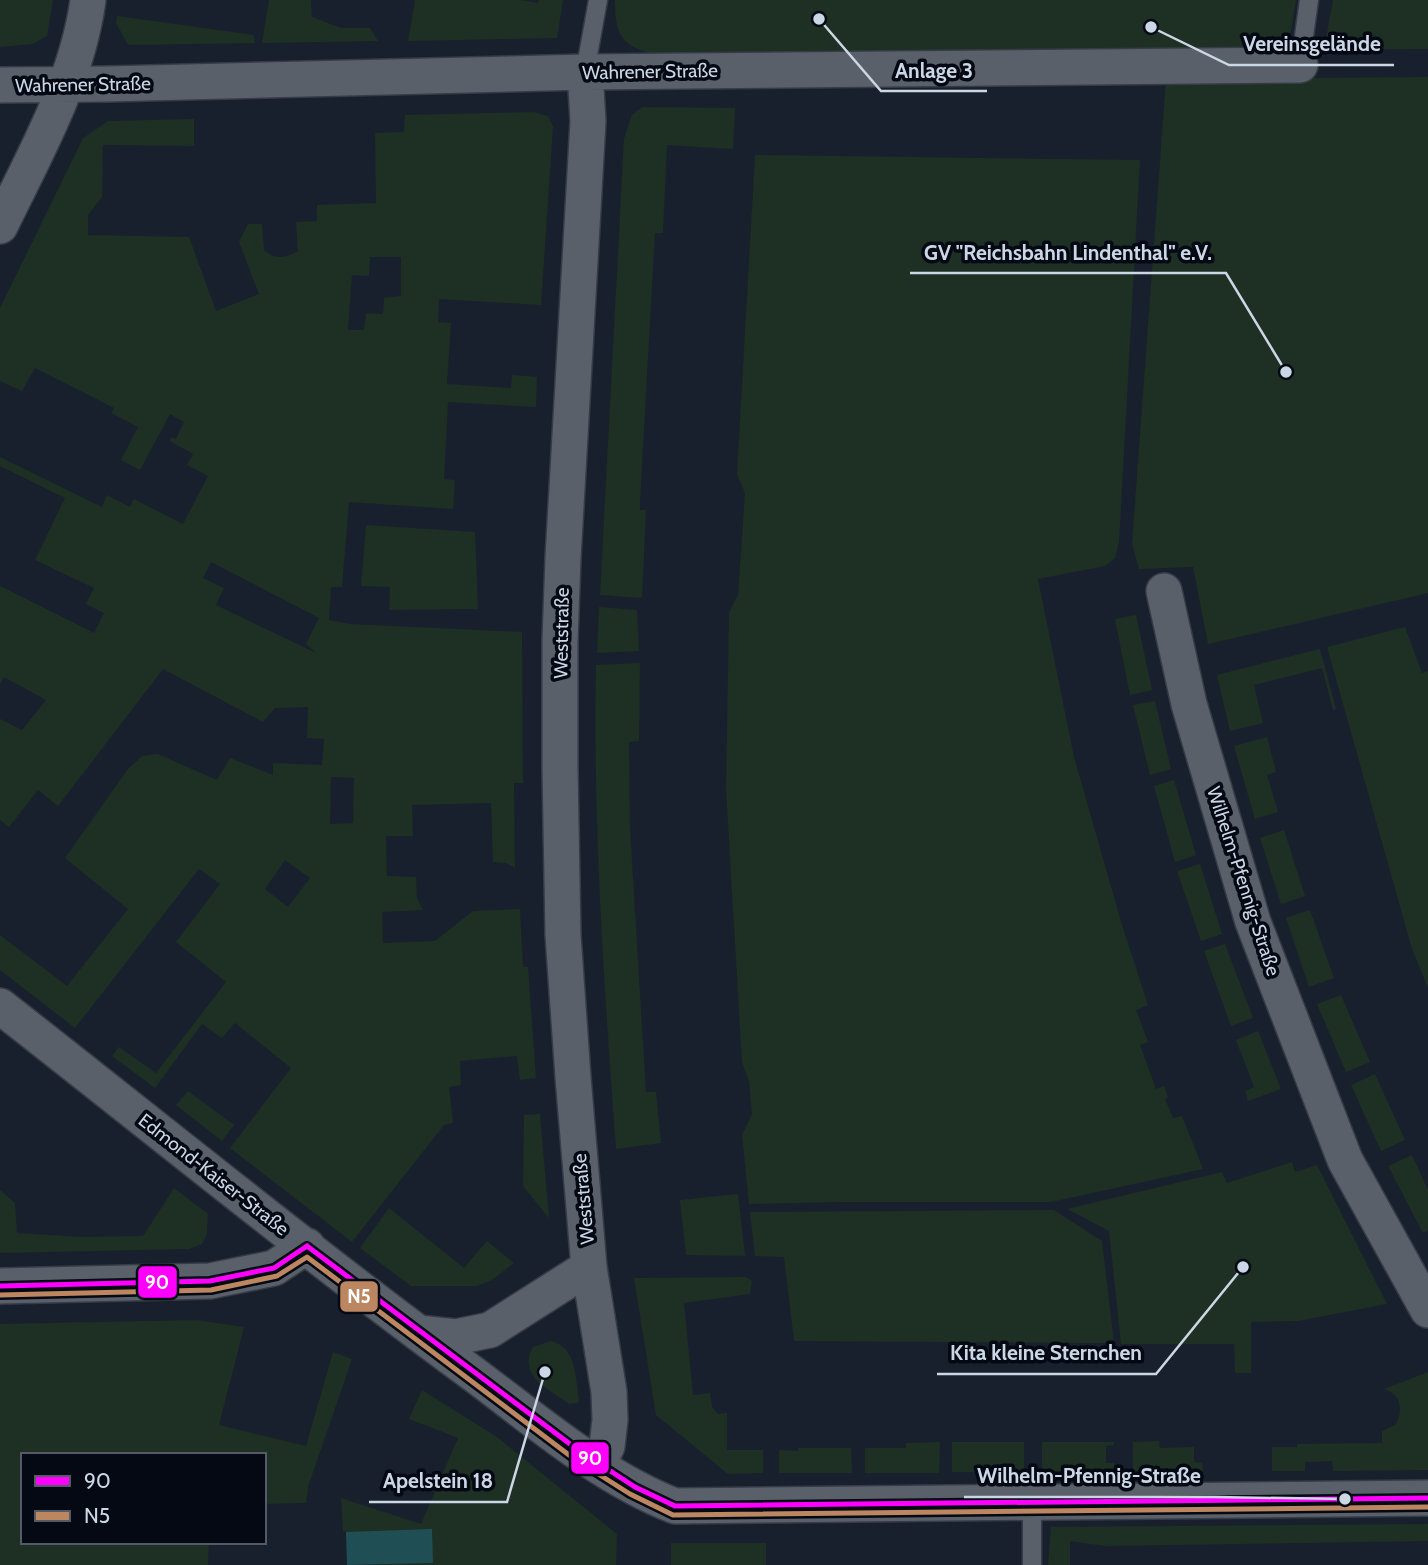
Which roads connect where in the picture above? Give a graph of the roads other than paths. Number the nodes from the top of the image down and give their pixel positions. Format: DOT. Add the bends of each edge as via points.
graph roads {
  1 [pos="88,0"];
  2 [pos="598,0"];
  3 [pos="1309,0"];
  4 [pos="1300,65"];
  5 [pos="584,72"];
  6 [pos="0,85"];
  7 [pos="66,85"];
  8 [pos="0,226"];
  9 [pos="1164,592"];
  10 [pos="0,1006"];
  11 [pos="307,1246"];
  12 [pos="589,1267"];
  13 [pos="0,1286"];
  14 [pos="1428,1310"];
  15 [pos="418,1333"];
  16 [pos="598,1465"];
  17 [pos="1428,1498"];
  18 [pos="1032,1503"];
  19 [pos="1032,1565"];
  1 -- 7 [label="street"];
  2 -- 5 [label="lane, Weststraße"];
  3 -- 4 [label="lane"];
  4 -- 5 [label="street, Wahrener Straße"];
  5 -- 7 [label="street, Wahrener Straße"];
  5 -- 12 [label="street, Weststraße" via="589,121 563,558 560,768 564,935"];
  6 -- 7 [label="street, Wahrener Straße"];
  7 -- 8 [label="street"];
  9 -- 14 [label="street, Wilhelm-Pfennig-Straße" via="1189,704 1253,922 1346,1160"];
  10 -- 11 [label="street, Edmond-Kaiser-Straße"];
  11 -- 13 [label="street" via="274,1268 209,1281"];
  11 -- 15 [label="street, Edmond-Kaiser-Straße"];
  12 -- 15 [label="street, Weststraße" via="490,1330 456,1336"];
  12 -- 16 [label="street, Weststraße" via="609,1392 607,1446"];
  15 -- 16 [label="street, Edmond-Kaiser-Straße"];
  16 -- 18 [label="street, Edmond-Kaiser-Straße" via="644,1494 676,1506"];
  17 -- 18 [label="street, Edmond-Kaiser-Straße"];
  18 -- 19 [label="lane"];
}
